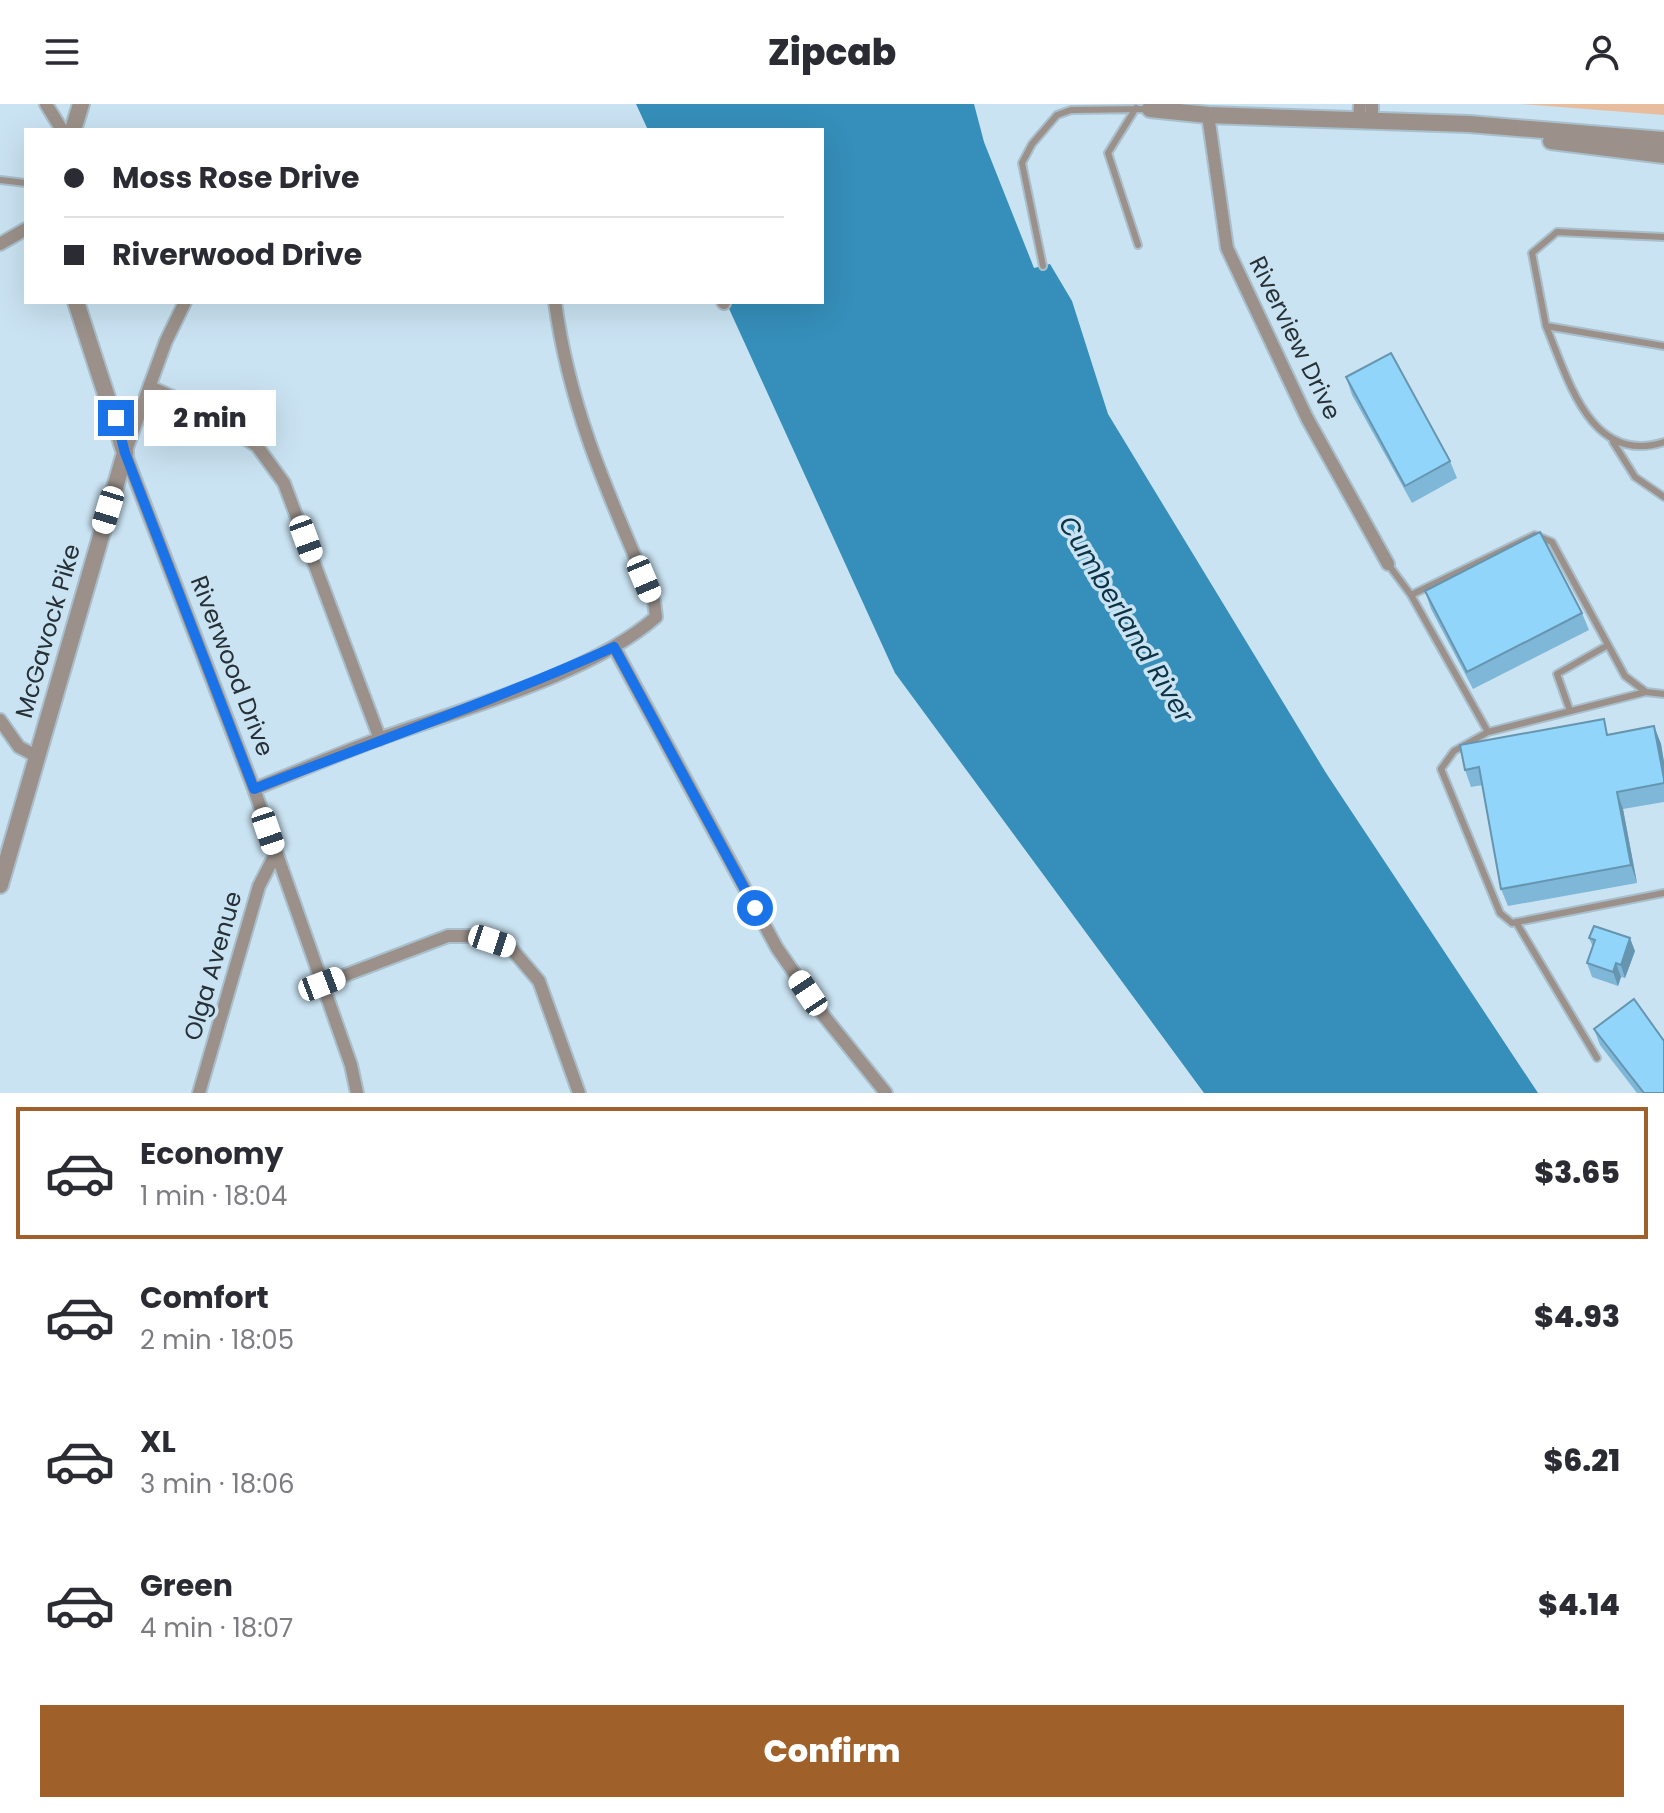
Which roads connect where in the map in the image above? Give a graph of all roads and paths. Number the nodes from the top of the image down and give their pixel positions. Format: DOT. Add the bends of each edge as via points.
graph roads {
  1 [pos="46,104"];
  2 [pos="81,104"];
  3 [pos="1372,104"];
  4 [pos="1144,107"];
  5 [pos="1208,115"];
  6 [pos="1364,115"];
  7 [pos="1447,126"];
  8 [pos="61,128"];
  9 [pos="74,128"];
  10 [pos="1664,140"];
  11 [pos="1664,155"];
  12 [pos="0,180"];
  13 [pos="24,183"];
  14 [pos="24,230"];
  15 [pos="1664,237"];
  16 [pos="0,244"];
  17 [pos="1138,245"];
  18 [pos="1043,266"];
  19 [pos="77,304"];
  20 [pos="184,304"];
  21 [pos="555,304"];
  22 [pos="1546,326"];
  23 [pos="1664,346"];
  24 [pos="150,387"];
  25 [pos="1609,438"];
  26 [pos="1664,442"];
  27 [pos="125,453"];
  28 [pos="1664,497"];
  29 [pos="1388,564"];
  30 [pos="1411,595"];
  31 [pos="1608,645"];
  32 [pos="614,647"];
  33 [pos="1646,692"];
  34 [pos="1664,694"];
  35 [pos="1570,711"];
  36 [pos="0,720"];
  37 [pos="1488,732"];
  38 [pos="380,739"];
  39 [pos="38,757"];
  40 [pos="254,789"];
  41 [pos="276,853"];
  42 [pos="0,885"];
  43 [pos="1664,893"];
  44 [pos="1516,922"];
  45 [pos="322,984"];
  46 [pos="1597,1058"];
  47 [pos="199,1093"];
  48 [pos="357,1093"];
  49 [pos="579,1093"];
  50 [pos="886,1093"];
  1 -- 8 [label="street"];
  2 -- 9 [label="street"];
  3 -- 6 [label="street"];
  4 -- 5 [label="street"];
  4 -- 17 [label="lane" via="1108,153"];
  4 -- 18 [label="lane" via="1071,110 1057,115 1032,144 1022,163"];
  5 -- 6 [label="street"];
  5 -- 29 [label="street, Riverview Drive" via="1227,248 1307,418"];
  6 -- 7 [label="street"];
  7 -- 10 [label="street"];
  7 -- 11 [label="street"];
  12 -- 13 [label="lane"];
  14 -- 16 [label="street"];
  15 -- 22 [label="lane" via="1557,232 1532,253"];
  19 -- 27 [label="street, Riverwood Drive"];
  20 -- 24 [label="street, McGavock Pike"];
  21 -- 32 [label="street" via="566,371 587,440 654,601 656,617"];
  22 -- 23 [label="lane"];
  22 -- 25 [label="lane" via="1582,410"];
  24 -- 27 [label="street, McGavock Pike"];
  24 -- 38 [label="street" via="203,410 257,446 284,483"];
  25 -- 26 [label="lane" via="1625,446"];
  25 -- 28 [label="lane" via="1635,477"];
  27 -- 39 [label="street, McGavock Pike"];
  27 -- 40 [label="street, Riverwood Drive"];
  29 -- 30 [label="lane"];
  30 -- 31 [label="lane" via="1535,535 1552,542"];
  30 -- 37 [label="lane"];
  31 -- 33 [label="lane" via="1625,676"];
  31 -- 35 [label="lane" via="1557,674"];
  32 -- 38 [label="street" via="502,697"];
  32 -- 50 [label="street" via="777,948"];
  33 -- 34 [label="lane"];
  33 -- 35 [label="lane"];
  35 -- 37 [label="lane"];
  36 -- 39 [label="street" via="19,747"];
  37 -- 44 [label="lane" via="1454,751 1441,769 1500,913"];
  38 -- 40 [label="street"];
  39 -- 42 [label="street, McGavock Pike"];
  40 -- 41 [label="street, Riverwood Drive"];
  41 -- 45 [label="street, Riverwood Drive"];
  41 -- 47 [label="street, Olga Avenue" via="259,886"];
  43 -- 44 [label="lane"];
  44 -- 46 [label="lane"];
  45 -- 48 [label="street, Riverwood Drive"];
  45 -- 49 [label="street" via="448,936 474,936 510,947 539,981"];
}
